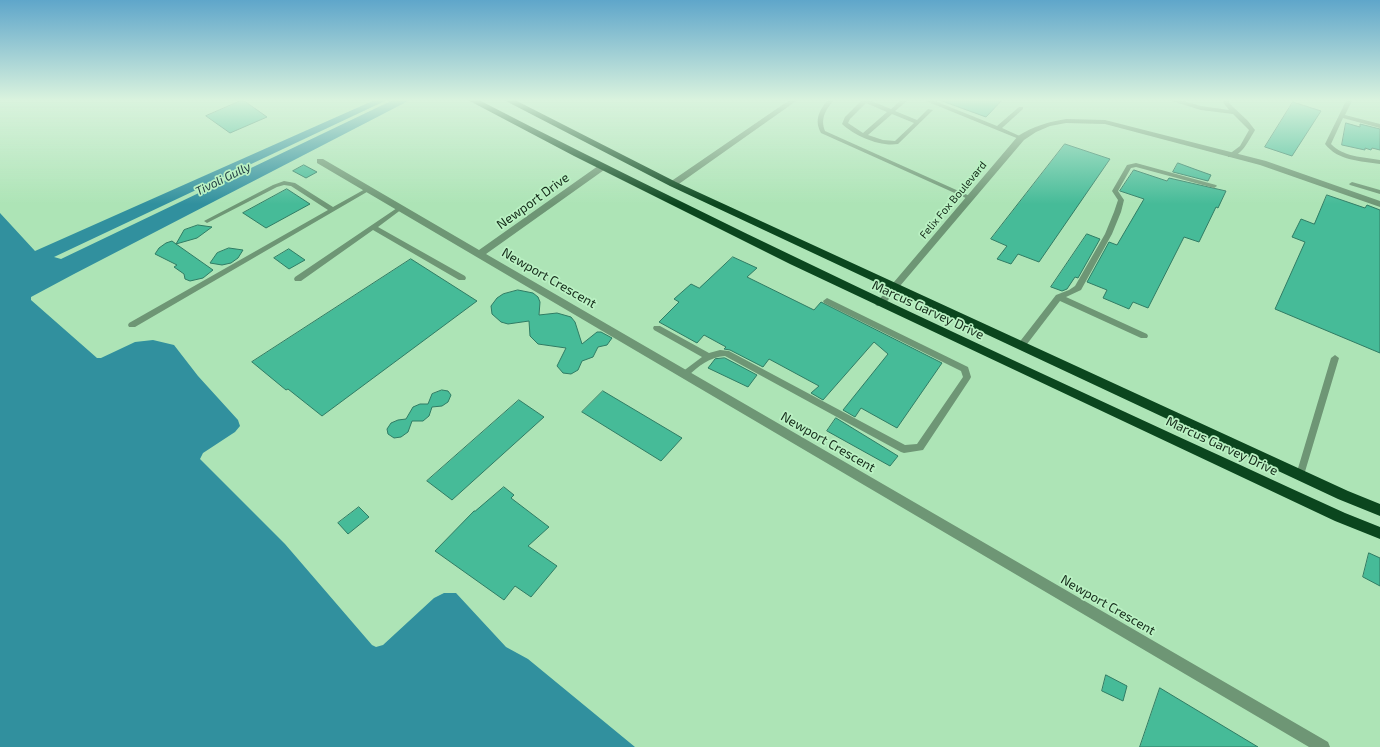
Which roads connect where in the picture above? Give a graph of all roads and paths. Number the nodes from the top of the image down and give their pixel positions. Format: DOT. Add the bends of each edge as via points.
graph roads {
  1 [pos="536,134"];
  2 [pos="574,134"];
  3 [pos="746,134"];
  4 [pos="827,134"];
  5 [pos="905,134"];
  6 [pos="1010,134"];
  7 [pos="1027,134"];
  8 [pos="1149,134"];
  9 [pos="1250,134"];
  10 [pos="1333,134"];
  11 [pos="864,135"];
  12 [pos="1021,138"];
  13 [pos="1230,156"];
  14 [pos="320,160"];
  15 [pos="1380,162"];
  16 [pos="601,168"];
  17 [pos="673,184"];
  18 [pos="1352,184"];
  19 [pos="1214,186"];
  20 [pos="369,190"];
  21 [pos="1380,192"];
  22 [pos="970,198"];
  23 [pos="1380,204"];
  24 [pos="400,208"];
  25 [pos="333,210"];
  26 [pos="207,221"];
  27 [pos="373,227"];
  28 [pos="480,254"];
  29 [pos="462,278"];
  30 [pos="298,279"];
  31 [pos="894,287"];
  32 [pos="1059,296"];
  33 [pos="827,301"];
  34 [pos="880,304"];
  35 [pos="132,325"];
  36 [pos="657,328"];
  37 [pos="1144,336"];
  38 [pos="1022,346"];
  39 [pos="707,356"];
  40 [pos="1335,358"];
  41 [pos="685,374"];
  42 [pos="1300,475"];
  43 [pos="1380,510"];
  44 [pos="1380,533"];
  45 [pos="1323,747"];
  1 -- 16 [label="highway, Marcus Garvey Drive"];
  2 -- 17 [label="highway, Marcus Garvey Drive"];
  3 -- 17 [label="street"];
  4 -- 22 [label="lane"];
  5 -- 11 [label="lane" via="896,143 880,142"];
  6 -- 12 [label="lane"];
  7 -- 12 [label="street, Felix Fox Boulevard"];
  8 -- 13 [label="street, Felix Fox Boulevard"];
  9 -- 13 [label="lane" via="1242,147"];
  10 -- 15 [label="lane" via="1328,144 1331,149 1345,155"];
  12 -- 22 [label="street, Felix Fox Boulevard"];
  13 -- 23 [label="street, Felix Fox Boulevard" via="1263,163"];
  14 -- 20 [label="street, Newport Crescent"];
  16 -- 28 [label="street, Newport Drive"];
  16 -- 34 [label="highway, Marcus Garvey Drive"];
  17 -- 31 [label="highway, Marcus Garvey Drive"];
  18 -- 21 [label="lane"];
  19 -- 32 [label="lane" via="1136,165 1129,166 1115,191 1121,200 1118,216 1104,245 1078,288"];
  20 -- 24 [label="street, Newport Crescent"];
  20 -- 25 [label="lane"];
  22 -- 31 [label="street, Felix Fox Boulevard"];
  24 -- 27 [label="lane"];
  24 -- 28 [label="street, Newport Crescent"];
  25 -- 26 [label="lane" via="293,184 284,183"];
  25 -- 35 [label="lane"];
  27 -- 29 [label="lane"];
  27 -- 30 [label="lane"];
  28 -- 41 [label="street, Newport Crescent"];
  31 -- 34 [label="street, Felix Fox Boulevard"];
  31 -- 38 [label="highway, Marcus Garvey Drive"];
  32 -- 37 [label="lane"];
  32 -- 38 [label="lane"];
  33 -- 39 [label="lane" via="965,370 967,377 920,447 904,449 726,353"];
  34 -- 44 [label="highway, Marcus Garvey Drive" via="1340,517"];
  36 -- 39 [label="lane"];
  38 -- 42 [label="highway, Marcus Garvey Drive"];
  39 -- 41 [label="lane"];
  40 -- 42 [label="lane"];
  41 -- 45 [label="street, Newport Crescent"];
  42 -- 43 [label="highway, Marcus Garvey Drive"];
}
